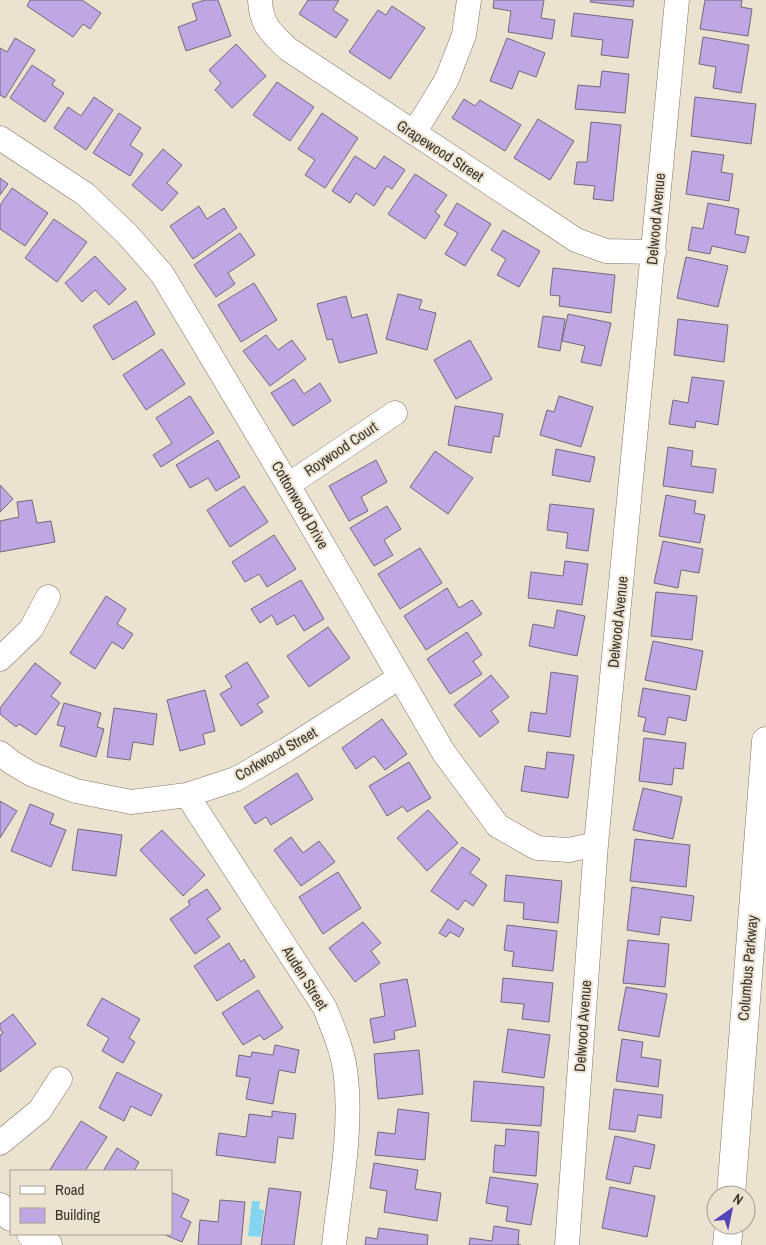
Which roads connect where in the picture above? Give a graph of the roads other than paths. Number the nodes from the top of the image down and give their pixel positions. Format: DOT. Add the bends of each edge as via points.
graph roads {
  1 [pos="260,0"];
  2 [pos="469,0"];
  3 [pos="678,0"];
  4 [pos="414,133"];
  5 [pos="0,138"];
  6 [pos="654,252"];
  7 [pos="394,413"];
  8 [pos="288,485"];
  9 [pos="48,596"];
  10 [pos="0,659"];
  11 [pos="400,678"];
  12 [pos="766,741"];
  13 [pos="0,753"];
  14 [pos="187,795"];
  15 [pos="596,844"];
  16 [pos="60,1079"];
  17 [pos="0,1143"];
  18 [pos="732,1185"];
  19 [pos="0,1207"];
  20 [pos="10,1216"];
  21 [pos="33,1235"];
  22 [pos="48,1245"];
  23 [pos="334,1245"];
  24 [pos="567,1245"];
  1 -- 4 [label="street, Grapewood Street" via="260,14 268,30 288,49"];
  2 -- 4 [label="street" via="464,35 447,79"];
  3 -- 6 [label="street, Delwood Avenue"];
  4 -- 6 [label="street, Grapewood Street" via="576,240 606,251"];
  5 -- 8 [label="street, Cottonwood Drive" via="85,194 127,234 162,274"];
  6 -- 15 [label="street, Delwood Avenue"];
  7 -- 8 [label="street, Roywood Court"];
  8 -- 11 [label="street, Cottonwood Drive"];
  9 -- 10 [label="street" via="31,629"];
  11 -- 14 [label="street, Corkwood Street" via="236,779"];
  11 -- 15 [label="street, Cottonwood Drive" via="444,753 498,826 537,848 569,850"];
  12 -- 18 [label="main road, Columbus Parkway"];
  13 -- 14 [label="street, Corkwood Street" via="32,774 76,791 131,802"];
  14 -- 23 [label="street, Auden Street" via="325,1008 340,1046 346,1076 348,1116"];
  15 -- 24 [label="street, Delwood Avenue"];
  16 -- 17 [label="street" via="40,1110"];
  19 -- 20 [label="main road"];
  21 -- 22 [label="main road"];
}
